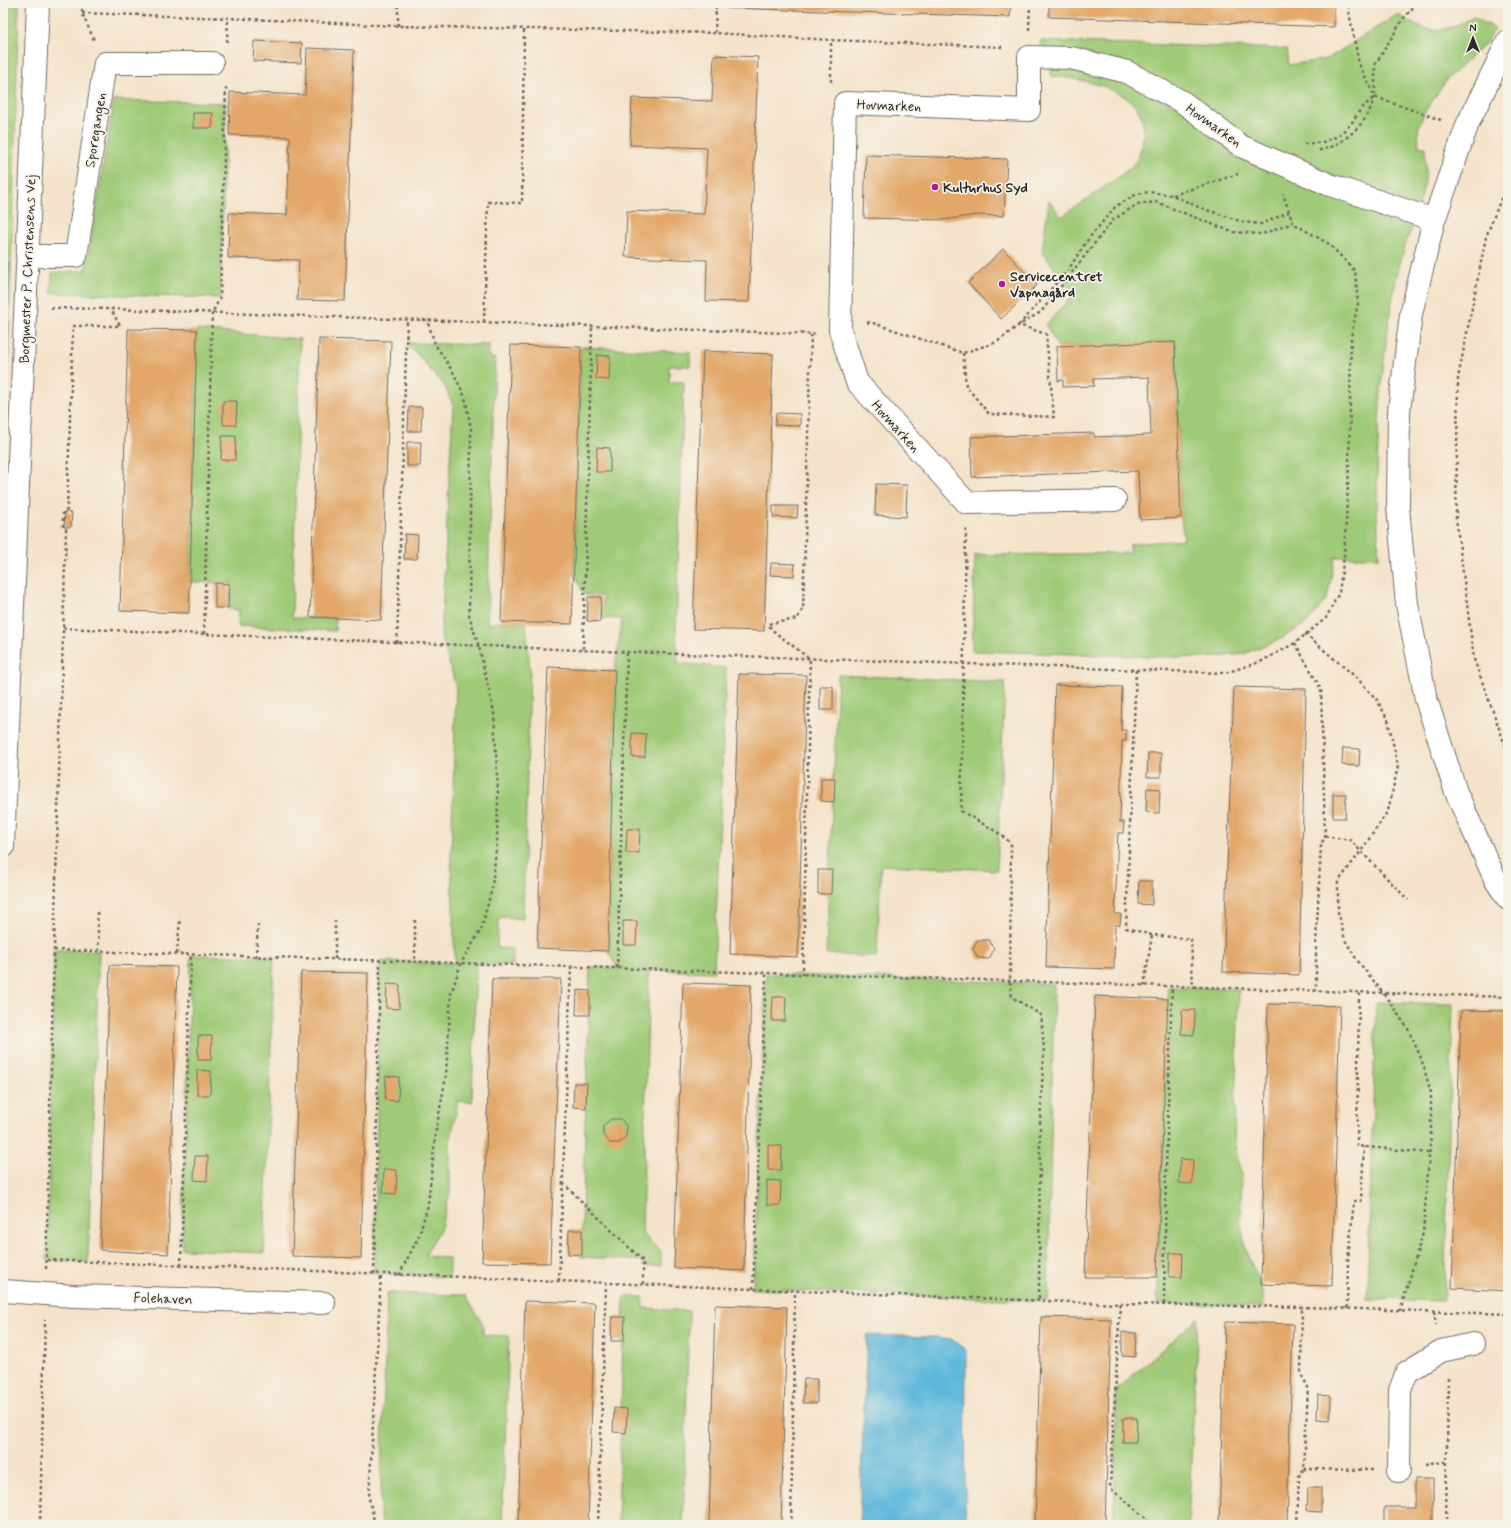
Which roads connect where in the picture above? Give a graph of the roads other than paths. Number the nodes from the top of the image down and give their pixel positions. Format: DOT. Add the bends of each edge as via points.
graph roads {
  1 [pos="38,3"];
  2 [pos="1508,41"];
  3 [pos="220,56"];
  4 [pos="1434,220"];
  5 [pos="27,256"];
  6 [pos="1115,500"];
  7 [pos="9,534"];
  8 [pos="3,847"];
  9 [pos="1508,899"];
  10 [pos="3,1291"];
  11 [pos="324,1303"];
  12 [pos="1473,1344"];
  13 [pos="1399,1471"];
  1 -- 5 [label="street, Borgmester P. Christensens Vej"];
  2 -- 4 [label="street" via="1466,129"];
  3 -- 5 [label="street, Sporegangen" via="105,63 76,256"];
  4 -- 6 [label="street, Hovmarken" via="1330,185 1241,146 1184,103 1127,72 1071,58 1029,57 1029,110 845,103 831,332 857,382 967,503"];
  4 -- 9 [label="street" via="1411,314 1399,411 1398,508 1407,604 1426,699 1456,792 1496,880"];
  5 -- 7 [label="street, Borgmester P. Christensens Vej"];
  7 -- 8 [label="street, Borgmester P. Christensens Vej"];
  10 -- 11 [label="street, Folehaven"];
  12 -- 13 [label="street" via="1441,1351 1407,1372 1400,1390"];
}
